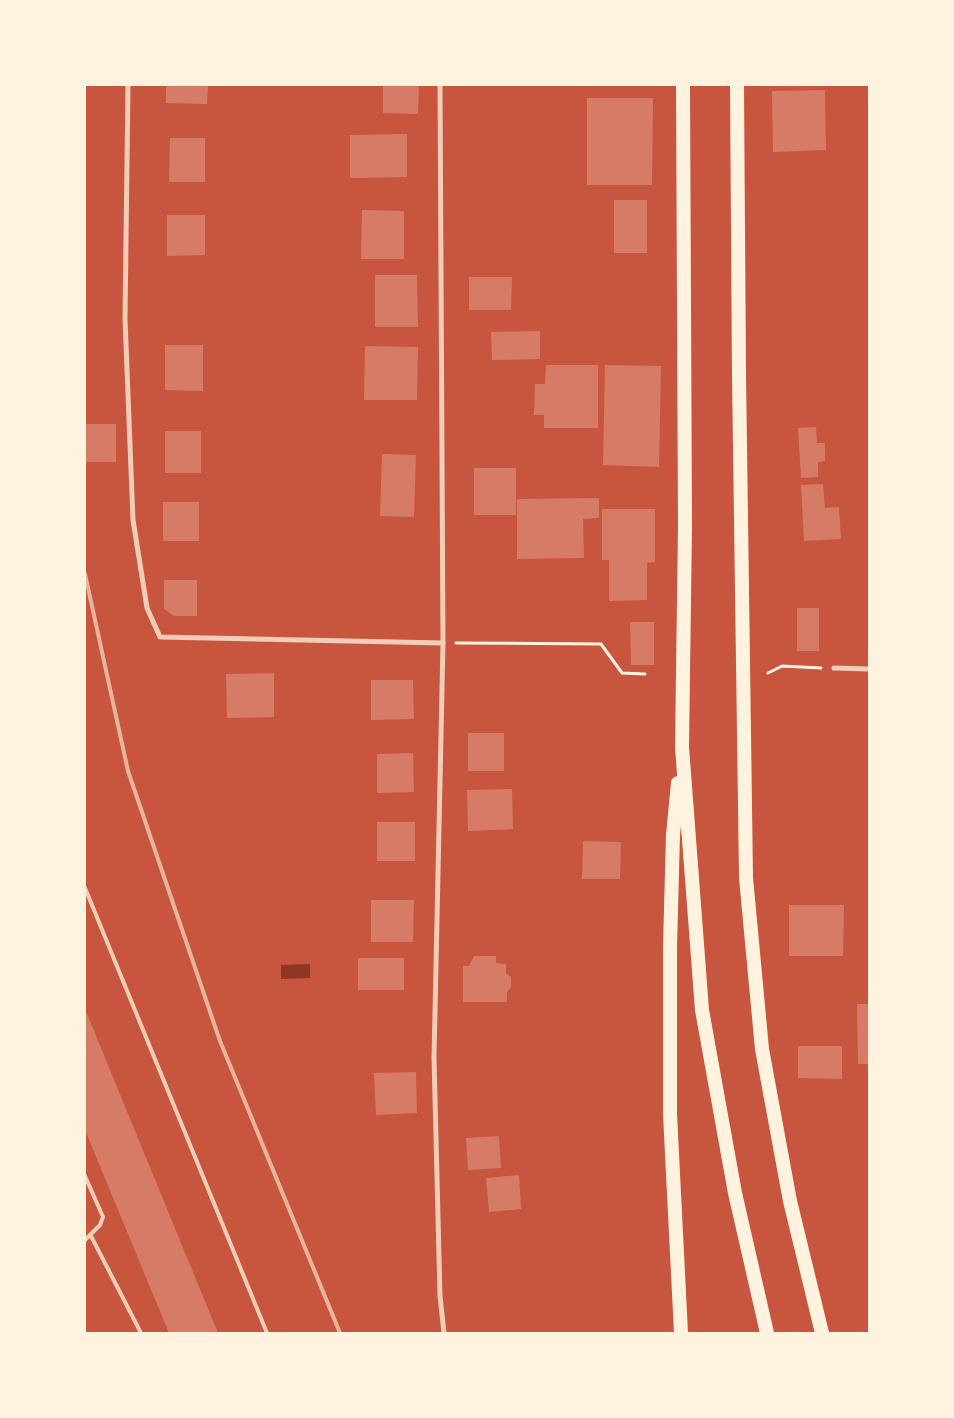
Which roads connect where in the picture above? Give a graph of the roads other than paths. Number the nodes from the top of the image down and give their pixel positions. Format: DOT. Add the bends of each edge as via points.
graph roads {
  1 [pos="128,85"];
  2 [pos="440,85"];
  3 [pos="683,85"];
  4 [pos="737,85"];
  5 [pos="443,643"];
  6 [pos="834,668"];
  7 [pos="869,669"];
  8 [pos="682,747"];
  9 [pos="85,888"];
  10 [pos="85,1176"];
  11 [pos="91,1236"];
  12 [pos="85,1240"];
  13 [pos="141,1333"];
  14 [pos="267,1333"];
  15 [pos="444,1333"];
  16 [pos="680,1333"];
  17 [pos="767,1333"];
  18 [pos="822,1333"];
  1 -- 5 [label="street" via="125,319 133,520 147,608 160,637"];
  2 -- 5 [label="street"];
  3 -- 8 [label="highway"];
  4 -- 18 [label="highway" via="746,878 762,1049 790,1201"];
  5 -- 15 [label="street" via="434,1058 440,1296"];
  6 -- 7 [label="street"];
  8 -- 16 [label="highway" via="673,835 670,947 670,1114"];
  8 -- 17 [label="highway" via="702,1010 735,1193"];
  9 -- 14 [label="lane"];
  10 -- 11 [label="lane" via="103,1217"];
  11 -- 12 [label="lane"];
  11 -- 13 [label="lane"];
}
